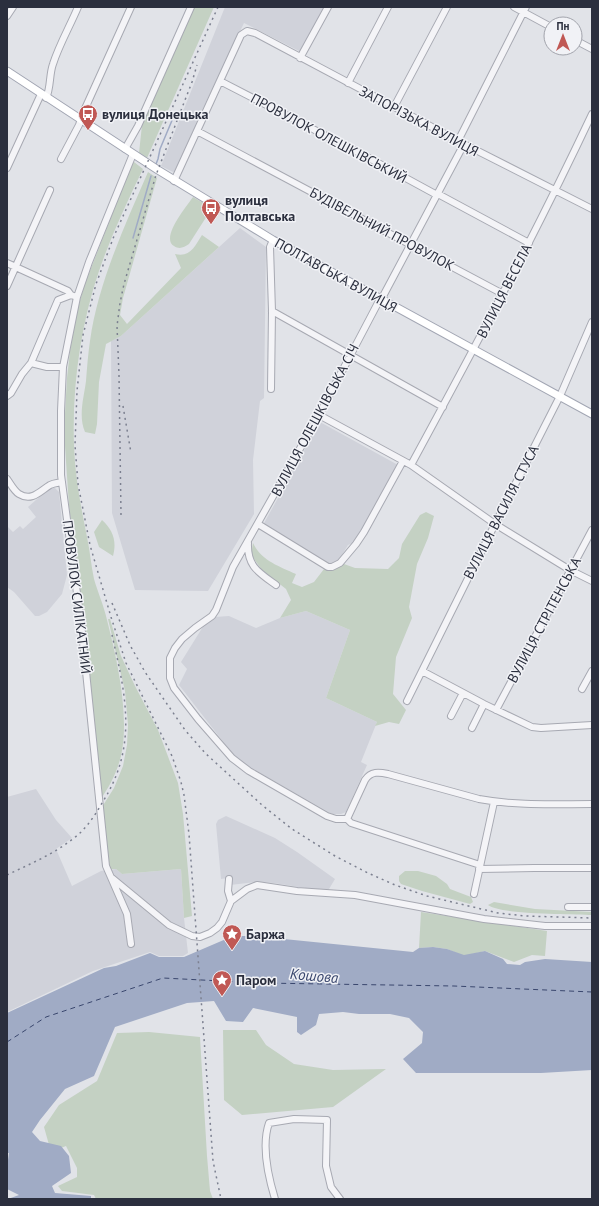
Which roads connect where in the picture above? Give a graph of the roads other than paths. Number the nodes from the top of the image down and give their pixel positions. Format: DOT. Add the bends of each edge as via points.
graph roads {
  1 [pos="13,7"];
  2 [pos="78,7"];
  3 [pos="131,7"];
  4 [pos="191,7"];
  5 [pos="328,7"];
  6 [pos="388,7"];
  7 [pos="447,7"];
  8 [pos="514,7"];
  9 [pos="525,10"];
  10 [pos="7,16"];
  11 [pos="543,22"];
  12 [pos="583,44"];
  13 [pos="592,49"];
  14 [pos="300,58"];
  15 [pos="7,72"];
  16 [pos="220,81"];
  17 [pos="348,83"];
  18 [pos="43,96"];
  19 [pos="394,107"];
  20 [pos="592,114"];
  21 [pos="80,120"];
  22 [pos="197,131"];
  23 [pos="461,143"];
  24 [pos="125,149"];
  25 [pos="132,154"];
  26 [pos="61,159"];
  27 [pos="7,168"];
  28 [pos="174,181"];
  29 [pos="50,190"];
  30 [pos="556,191"];
  31 [pos="438,194"];
  32 [pos="592,209"];
  33 [pos="273,240"];
  34 [pos="529,243"];
  35 [pos="412,245"];
  36 [pos="7,263"];
  37 [pos="15,267"];
  38 [pos="7,286"];
  39 [pos="57,286"];
  40 [pos="71,294"];
  41 [pos="503,294"];
  42 [pos="77,296"];
  43 [pos="381,299"];
  44 [pos="58,300"];
  45 [pos="272,312"];
  46 [pos="592,322"];
  47 [pos="474,350"];
  48 [pos="350,355"];
  49 [pos="31,362"];
  50 [pos="63,367"];
  51 [pos="271,389"];
  52 [pos="7,396"];
  53 [pos="560,396"];
  54 [pos="443,407"];
  55 [pos="592,414"];
  56 [pos="319,415"];
  57 [pos="403,461"];
  58 [pos="411,465"];
  59 [pos="7,479"];
  60 [pos="62,482"];
  61 [pos="258,524"];
  62 [pos="495,524"];
  63 [pos="592,530"];
  64 [pos="248,541"];
  65 [pos="570,570"];
  66 [pos="592,581"];
  67 [pos="276,585"];
  68 [pos="592,670"];
  69 [pos="422,671"];
  70 [pos="582,688"];
  71 [pos="463,693"];
  72 [pos="407,701"];
  73 [pos="484,704"];
  74 [pos="496,710"];
  75 [pos="451,716"];
  76 [pos="592,725"];
  77 [pos="472,728"];
  78 [pos="494,802"];
  79 [pos="592,804"];
  80 [pos="347,819"];
  81 [pos="480,867"];
  82 [pos="592,868"];
  83 [pos="111,878"];
  84 [pos="229,879"];
  85 [pos="474,894"];
  86 [pos="231,901"];
  87 [pos="592,907"];
  88 [pos="568,908"];
  89 [pos="592,926"];
  90 [pos="132,944"];
  91 [pos="275,1199"];
  92 [pos="340,1199"];
  1 -- 10 [label="street"];
  2 -- 18 [label="street" via="53,63 49,92"];
  3 -- 21 [label="street"];
  4 -- 24 [label="street" via="138,126"];
  5 -- 14 [label="street"];
  6 -- 17 [label="street"];
  7 -- 19 [label="street"];
  8 -- 9 [label="street"];
  9 -- 11 [label="street"];
  9 -- 23 [label="street, ВУЛИЦЯ ОЛЕШКІВСЬКА СІЧ"];
  12 -- 13 [label="street"];
  14 -- 16 [label="street, ЗАПОРІЗЬКА ВУЛИЦЯ" via="247,31 242,35"];
  14 -- 17 [label="street, ЗАПОРІЗЬКА ВУЛИЦЯ"];
  15 -- 18 [label="main road, ПОЛТАВСЬКА ВУЛИЦЯ"];
  16 -- 22 [label="street"];
  16 -- 31 [label="street, ПРОВУЛОК ОЛЕШКІВСЬКИЙ"];
  17 -- 19 [label="street, ЗАПОРІЗЬКА ВУЛИЦЯ"];
  18 -- 21 [label="main road, ПОЛТАВСЬКА ВУЛИЦЯ"];
  18 -- 27 [label="street"];
  19 -- 23 [label="street, ЗАПОРІЗЬКА ВУЛИЦЯ"];
  20 -- 30 [label="street, ВУЛИЦЯ ВЕСЕЛА"];
  21 -- 24 [label="main road, ПОЛТАВСЬКА ВУЛИЦЯ"];
  21 -- 26 [label="street"];
  22 -- 28 [label="street"];
  22 -- 35 [label="street, БУДІВЕЛЬНИЙ ПРОВУЛОК"];
  23 -- 30 [label="street, ЗАПОРІЗЬКА ВУЛИЦЯ"];
  23 -- 31 [label="street, ВУЛИЦЯ ОЛЕШКІВСЬКА СІЧ"];
  24 -- 25 [label="main road, ПОЛТАВСЬКА ВУЛИЦЯ"];
  25 -- 28 [label="main road, ПОЛТАВСЬКА ВУЛИЦЯ"];
  25 -- 42 [label="street, ПРОВУЛОК СИЛІКАТНИЙ"];
  28 -- 33 [label="main road, ПОЛТАВСЬКА ВУЛИЦЯ"];
  29 -- 37 [label="street"];
  30 -- 32 [label="street, ЗАПОРІЗЬКА ВУЛИЦЯ"];
  30 -- 34 [label="street, ВУЛИЦЯ ВЕСЕЛА"];
  31 -- 34 [label="street, ПРОВУЛОК ОЛЕШКІВСЬКИЙ"];
  31 -- 35 [label="street, ВУЛИЦЯ ОЛЕШКІВСЬКА СІЧ"];
  33 -- 43 [label="main road, ПОЛТАВСЬКА ВУЛИЦЯ"];
  33 -- 45 [label="street" via="270,247"];
  34 -- 41 [label="street, ВУЛИЦЯ ВЕСЕЛА"];
  35 -- 41 [label="street, БУДІВЕЛЬНИЙ ПРОВУЛОК"];
  35 -- 43 [label="street, ВУЛИЦЯ ОЛЕШКІВСЬКА СІЧ"];
  36 -- 37 [label="street"];
  37 -- 38 [label="street"];
  37 -- 39 [label="street"];
  39 -- 40 [label="street"];
  39 -- 44 [label="street"];
  40 -- 42 [label="street"];
  40 -- 44 [label="street"];
  41 -- 47 [label="street, ВУЛИЦЯ ВЕСЕЛА"];
  42 -- 50 [label="street, ПРОВУЛОК СИЛІКАТНИЙ"];
  43 -- 47 [label="main road, ПОЛТАВСЬКА ВУЛИЦЯ"];
  43 -- 48 [label="street, ВУЛИЦЯ ОЛЕШКІВСЬКА СІЧ"];
  44 -- 49 [label="street"];
  45 -- 48 [label="street"];
  45 -- 51 [label="street"];
  46 -- 53 [label="street, ВУЛИЦЯ ВАСИЛЯ СТУСА"];
  47 -- 53 [label="main road, ПОЛТАВСЬКА ВУЛИЦЯ"];
  47 -- 54 [label="street, ВУЛИЦЯ ВЕСЕЛА"];
  48 -- 54 [label="street"];
  48 -- 56 [label="street, ВУЛИЦЯ ОЛЕШКІВСЬКА СІЧ"];
  49 -- 50 [label="street" via="46,367"];
  49 -- 52 [label="street"];
  50 -- 60 [label="street, ПРОВУЛОК СИЛІКАТНИЙ"];
  53 -- 55 [label="main road, ПОЛТАВСЬКА ВУЛИЦЯ"];
  53 -- 62 [label="street, ВУЛИЦЯ ВАСИЛЯ СТУСА"];
  54 -- 58 [label="street, ВУЛИЦЯ ВЕСЕЛА"];
  56 -- 57 [label="street"];
  56 -- 61 [label="street, ВУЛИЦЯ ОЛЕШКІВСЬКА СІЧ"];
  57 -- 58 [label="street"];
  57 -- 61 [label="street" via="364,532 337,565 328,566"];
  58 -- 62 [label="street"];
  59 -- 60 [label="street" via="20,494 28,496 39,494 52,484"];
  60 -- 83 [label="street, ПРОВУЛОК СИЛІКАТНИЙ" via="81,623 106,866"];
  61 -- 64 [label="street, ВУЛИЦЯ ОЛЕШКІВСЬКА СІЧ"];
  62 -- 65 [label="street"];
  62 -- 69 [label="street, ВУЛИЦЯ ВАСИЛЯ СТУСА"];
  63 -- 65 [label="street, ВУЛИЦЯ СТРІТЕНСЬКА"];
  64 -- 67 [label="street" via="249,558 253,565 259,573"];
  64 -- 80 [label="street, ВУЛИЦЯ ОЛЕШКІВСЬКА СІЧ" via="233,567 212,616 175,648 170,658 170,678 174,688 198,719 232,758 249,771 328,816 339,820"];
  65 -- 66 [label="street"];
  65 -- 74 [label="street, ВУЛИЦЯ СТРІТЕНСЬКА"];
  68 -- 70 [label="street"];
  69 -- 71 [label="street"];
  69 -- 72 [label="street, ВУЛИЦЯ ВАСИЛЯ СТУСА"];
  71 -- 73 [label="street"];
  71 -- 75 [label="street"];
  73 -- 74 [label="street"];
  73 -- 77 [label="street"];
  74 -- 76 [label="street" via="534,728"];
  78 -- 79 [label="street"];
  78 -- 80 [label="street" via="388,774 372,773 365,780"];
  78 -- 81 [label="street"];
  80 -- 81 [label="street, ВУЛИЦЯ ОЛЕШКІВСЬКА СІЧ" via="350,823"];
  81 -- 82 [label="street, ВУЛИЦЯ ОЛЕШКІВСЬКА СІЧ"];
  81 -- 85 [label="street"];
  83 -- 86 [label="street" via="170,925 192,936 210,934 218,928"];
  83 -- 90 [label="street, ПРОВУЛОК СИЛІКАТНИЙ" via="127,914"];
  84 -- 86 [label="street" via="228,891"];
  86 -- 89 [label="street" via="257,885 355,895 499,921 544,926"];
  87 -- 88 [label="street"];
  91 -- 92 [label="street" via="268,1179 265,1134 269,1123 294,1119 327,1120 326,1166 331,1187"];
}
